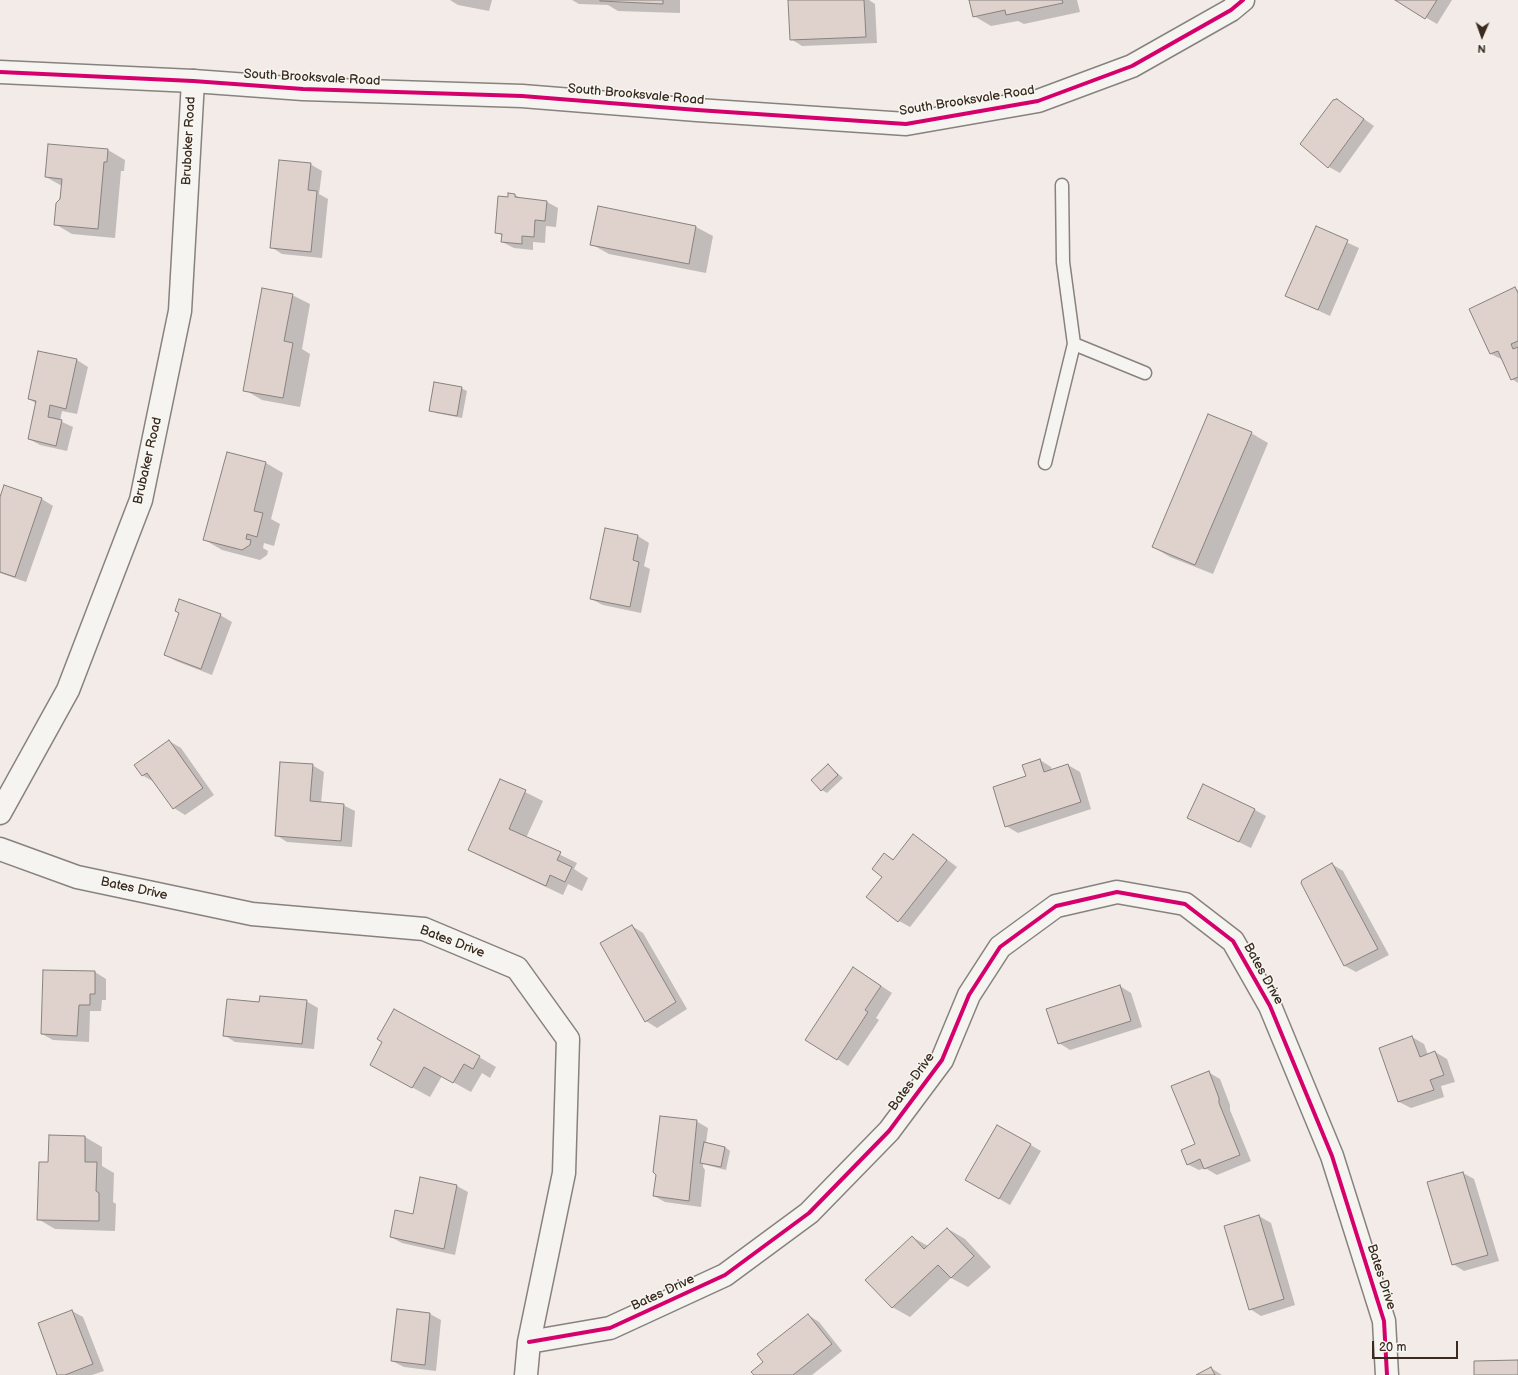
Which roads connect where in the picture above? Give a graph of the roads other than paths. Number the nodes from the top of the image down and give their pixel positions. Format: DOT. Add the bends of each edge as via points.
graph roads {
  1 [pos="1243,0"];
  2 [pos="0,72"];
  3 [pos="193,81"];
  4 [pos="1062,185"];
  5 [pos="1074,344"];
  6 [pos="1145,373"];
  7 [pos="1045,463"];
  8 [pos="0,813"];
  9 [pos="0,849"];
  10 [pos="529,1342"];
  11 [pos="526,1375"];
  12 [pos="1387,1375"];
  1 -- 3 [label="street, South Brooksvale Road" via="1231,10 1132,66 1096,80 1038,101 906,124 522,96 303,89"];
  2 -- 3 [label="street, South Brooksvale Road"];
  3 -- 8 [label="street, Brubaker Road" via="180,311 141,500 68,690"];
  4 -- 5 [label="lane" via="1062,262"];
  5 -- 6 [label="lane"];
  5 -- 7 [label="lane"];
  9 -- 10 [label="street, Bates Drive" via="76,877 252,914 424,929 517,968 568,1040 564,1173"];
  10 -- 11 [label="street, Bates Drive"];
  10 -- 12 [label="street, Bates Drive" via="610,1328 726,1275 809,1213 889,1131 942,1060 969,995 1000,947 1056,906 1117,892 1185,904 1233,941 1270,1006 1332,1156 1384,1321"];
}
